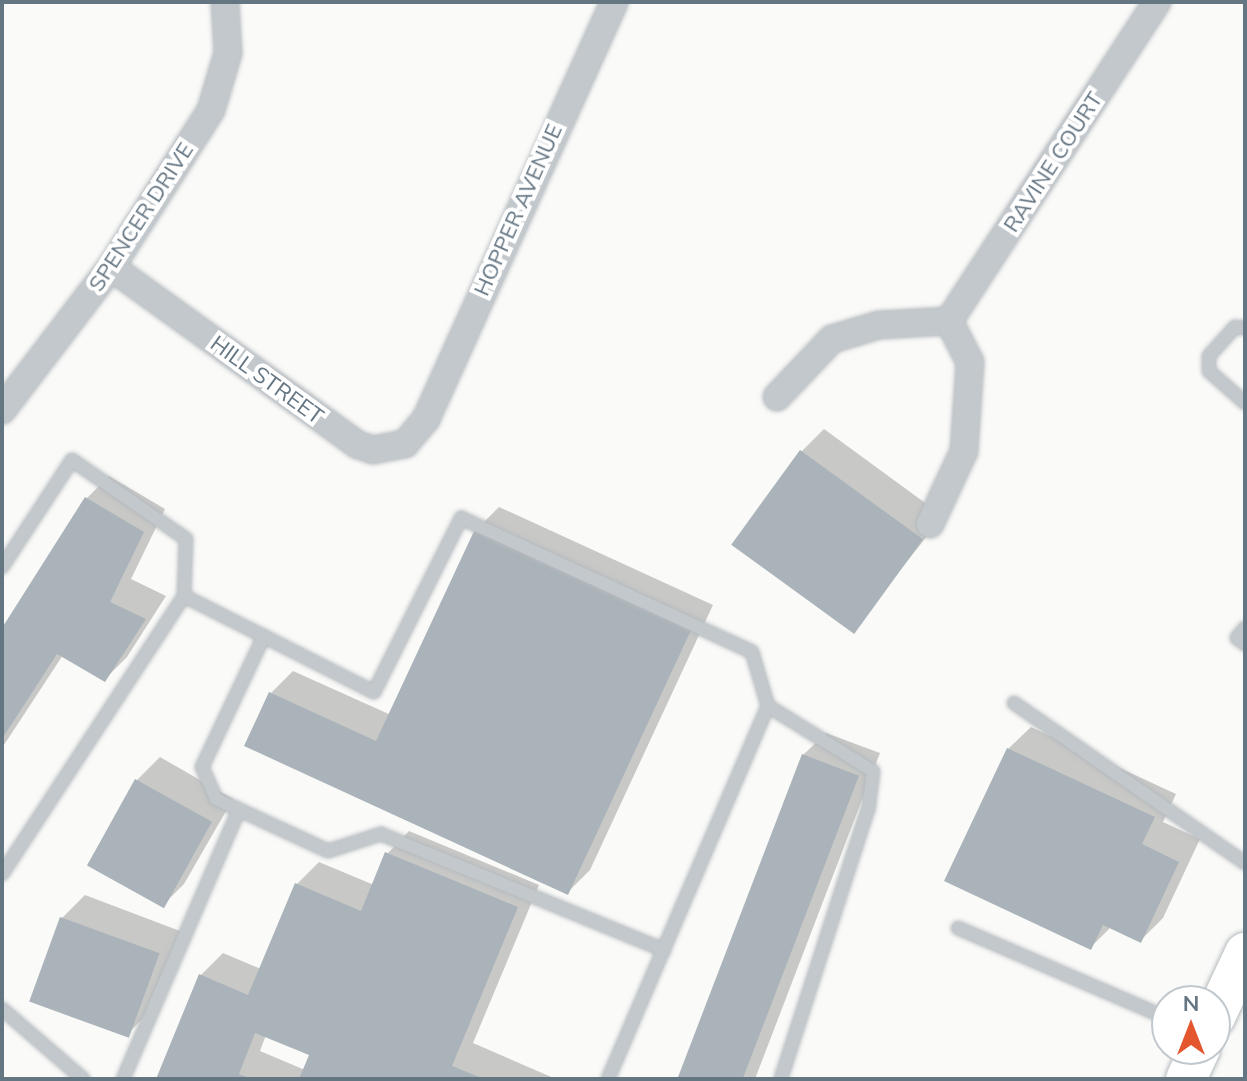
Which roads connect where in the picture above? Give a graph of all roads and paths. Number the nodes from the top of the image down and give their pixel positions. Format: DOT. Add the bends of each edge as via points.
graph roads {
  1 [pos="225,2"];
  2 [pos="614,2"];
  3 [pos="1157,2"];
  4 [pos="111,267"];
  5 [pos="949,321"];
  6 [pos="1245,328"];
  7 [pos="777,397"];
  8 [pos="1245,403"];
  9 [pos="2,410"];
  10 [pos="426,419"];
  11 [pos="930,524"];
  12 [pos="2,567"];
  13 [pos="184,596"];
  14 [pos="1245,628"];
  15 [pos="264,636"];
  16 [pos="1245,644"];
  17 [pos="1014,703"];
  18 [pos="768,706"];
  19 [pos="239,810"];
  20 [pos="1245,863"];
  21 [pos="2,874"];
  22 [pos="958,928"];
  23 [pos="664,950"];
  24 [pos="1245,953"];
  25 [pos="1230,985"];
  26 [pos="2,1009"];
  27 [pos="1151,1011"];
  28 [pos="83,1079"];
  29 [pos="123,1079"];
  30 [pos="608,1079"];
  31 [pos="781,1079"];
  1 -- 4 [label="street, SPENCER DRIVE" via="228,53 211,110"];
  2 -- 10 [label="street, HOPPER AVENUE"];
  3 -- 5 [label="street, RAVINE COURT"];
  4 -- 9 [label="street, SPENCER DRIVE"];
  4 -- 10 [label="street, HILL STREET" via="358,445 373,450 405,444"];
  5 -- 7 [label="street" via="879,325 832,339"];
  5 -- 11 [label="street" via="970,362 964,451"];
  6 -- 8 [label="lane" via="1235,327 1209,356 1209,371"];
  12 -- 13 [label="lane" via="72,460 186,539"];
  13 -- 15 [label="lane"];
  13 -- 21 [label="lane"];
  14 -- 16 [label="lane" via="1237,638"];
  15 -- 18 [label="lane" via="374,692 461,518 752,652"];
  15 -- 19 [label="lane" via="202,767 216,799"];
  17 -- 20 [label="lane"];
  18 -- 23 [label="lane"];
  18 -- 31 [label="lane" via="873,771 868,809"];
  19 -- 23 [label="lane" via="328,851 381,834"];
  19 -- 29 [label="lane"];
  22 -- 27 [label="lane"];
  23 -- 30 [label="lane"];
  24 -- 25 [label="main road"];
  26 -- 28 [label="lane"];
}
